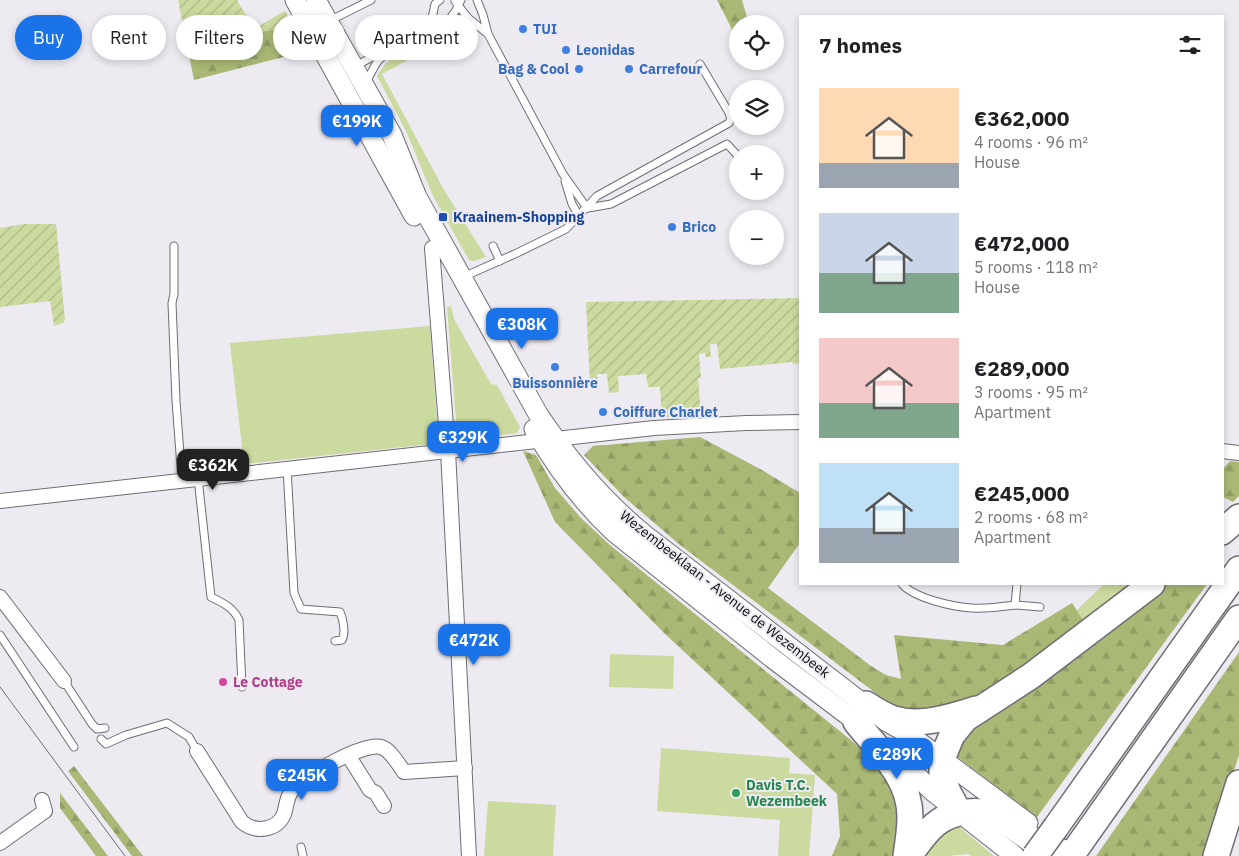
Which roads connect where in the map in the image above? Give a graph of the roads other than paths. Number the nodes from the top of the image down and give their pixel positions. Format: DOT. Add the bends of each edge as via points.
graph roads {
  1 [pos="295,0"];
  2 [pos="316,0"];
  3 [pos="371,0"];
  4 [pos="440,0"];
  5 [pos="476,0"];
  6 [pos="456,2"];
  7 [pos="303,15"];
  8 [pos="324,15"];
  9 [pos="342,15"];
  10 [pos="433,15"];
  11 [pos="450,15"];
  12 [pos="466,15"];
  13 [pos="478,26"];
  14 [pos="488,34"];
  15 [pos="335,60"];
  16 [pos="342,60"];
  17 [pos="365,60"];
  18 [pos="379,60"];
  19 [pos="700,64"];
  20 [pos="348,77"];
  21 [pos="364,87"];
  22 [pos="729,146"];
  23 [pos="563,174"];
  24 [pos="587,208"];
  25 [pos="579,216"];
  26 [pos="174,246"];
  27 [pos="493,246"];
  28 [pos="432,248"];
  29 [pos="500,261"];
  30 [pos="463,277"];
  31 [pos="799,422"];
  32 [pos="548,440"];
  33 [pos="1224,450"];
  34 [pos="448,451"];
  35 [pos="1239,453"];
  36 [pos="287,468"];
  37 [pos="198,478"];
  38 [pos="182,480"];
  39 [pos="0,500"];
  40 [pos="1239,517"];
  41 [pos="1224,530"];
  42 [pos="1239,569"];
  43 [pos="903,585"];
  44 [pos="1018,585"];
  45 [pos="1151,585"];
  46 [pos="0,597"];
  47 [pos="1015,605"];
  48 [pos="1040,607"];
  49 [pos="1239,618"];
  50 [pos="0,635"];
  51 [pos="335,641"];
  52 [pos="64,681"];
  53 [pos="242,687"];
  54 [pos="983,706"];
  55 [pos="861,713"];
  56 [pos="105,728"];
  57 [pos="101,739"];
  58 [pos="74,747"];
  59 [pos="197,750"];
  60 [pos="348,755"];
  61 [pos="942,759"];
  62 [pos="464,768"];
  63 [pos="1239,783"];
  64 [pos="42,800"];
  65 [pos="384,806"];
  66 [pos="959,812"];
  67 [pos="0,843"];
  68 [pos="300,847"];
  69 [pos="1071,852"];
  70 [pos="303,856"];
  71 [pos="469,856"];
  72 [pos="907,856"];
  73 [pos="1015,856"];
  74 [pos="1036,856"];
  75 [pos="1216,856"];
  1 -- 7 [label="main road, Wezembeeklaan - Avenue de Wezembeek"];
  2 -- 8 [label="main road, Wezembeeklaan - Avenue de Wezembeek"];
  3 -- 9 [label="lane"];
  4 -- 10 [label="lane" via="435,4"];
  5 -- 14 [label="lane" via="484,15"];
  6 -- 11 [label="lane"];
  6 -- 12 [label="lane"];
  13 -- 14 [label="lane"];
  14 -- 23 [label="lane"];
  15 -- 20 [label="main road, Wezembeeklaan - Avenue de Wezembeek"];
  16 -- 20 [label="main road, Wezembeeklaan - Avenue de Wezembeek"];
  17 -- 20 [label="lane"];
  18 -- 21 [label="lane"];
  19 -- 24 [label="lane" via="728,111 729,123 598,196"];
  20 -- 21 [label="main road, Wezembeeklaan - Avenue de Wezembeek"];
  20 -- 28 [label="main road, Wezembeeklaan - Avenue de Wezembeek"];
  21 -- 30 [label="main road, Wezembeeklaan - Avenue de Wezembeek" via="392,135 417,197"];
  22 -- 24 [label="lane" via="727,144 611,204"];
  23 -- 24 [label="lane"];
  23 -- 25 [label="lane"];
  24 -- 25 [label="lane"];
  25 -- 29 [label="lane" via="566,229"];
  26 -- 38 [label="lane" via="172,304"];
  27 -- 29 [label="lane"];
  28 -- 32 [label="main road, Wezembeeklaan - Avenue de Wezembeek"];
  28 -- 34 [label="street"];
  29 -- 30 [label="lane"];
  30 -- 32 [label="main road, Wezembeeklaan - Avenue de Wezembeek" via="538,414"];
  31 -- 32 [label="street" via="654,428"];
  32 -- 34 [label="street"];
  32 -- 55 [label="main road, Wezembeeklaan - Avenue de Wezembeek" via="563,475 614,532 772,658"];
  33 -- 35 [label="street"];
  34 -- 36 [label="street"];
  34 -- 62 [label="street"];
  36 -- 37 [label="street"];
  36 -- 51 [label="lane" via="294,594 300,609 340,612 344,637"];
  37 -- 38 [label="street"];
  37 -- 53 [label="lane" via="210,597 229,606 239,620"];
  38 -- 39 [label="street"];
  40 -- 41 [label="highway"];
  42 -- 74 [label="highway, bridge"];
  43 -- 47 [label="lane" via="914,593 970,608"];
  44 -- 47 [label="lane"];
  45 -- 54 [label="highway" via="1030,676"];
  46 -- 52 [label="street"];
  47 -- 48 [label="lane"];
  49 -- 69 [label="highway"];
  50 -- 58 [label="lane"];
  52 -- 56 [label="lane" via="92,724 97,729"];
  54 -- 55 [label="highway" via="953,716 919,721"];
  54 -- 61 [label="highway" via="965,719 952,735"];
  55 -- 61 [label="main road, Wezembeeklaan - Avenue de Wezembeek" via="907,733"];
  55 -- 66 [label="main road, Wezembeeklaan - Avenue de Wezembeek" via="878,738 932,791"];
  55 -- 72 [label="highway" via="903,782 910,816"];
  57 -- 59 [label="lane" via="106,744 167,723 189,737"];
  59 -- 60 [label="street" via="242,822 259,830 272,827 280,819 287,798 298,784"];
  60 -- 62 [label="street" via="367,747 381,747 389,752 404,772"];
  60 -- 65 [label="street"];
  61 -- 66 [label="highway" via="942,776"];
  61 -- 69 [label="main road, Wezembeeklaan - Avenue de Wezembeek"];
  62 -- 71 [label="street"];
  63 -- 75 [label="highway"];
  64 -- 67 [label="street" via="45,811"];
  66 -- 69 [label="highway" via="977,811 997,816 1035,843 1050,850"];
  66 -- 72 [label="highway" via="942,818"];
  66 -- 73 [label="main road, Wezembeeklaan - Avenue de Wezembeek"];
  68 -- 70 [label="lane"];
}
